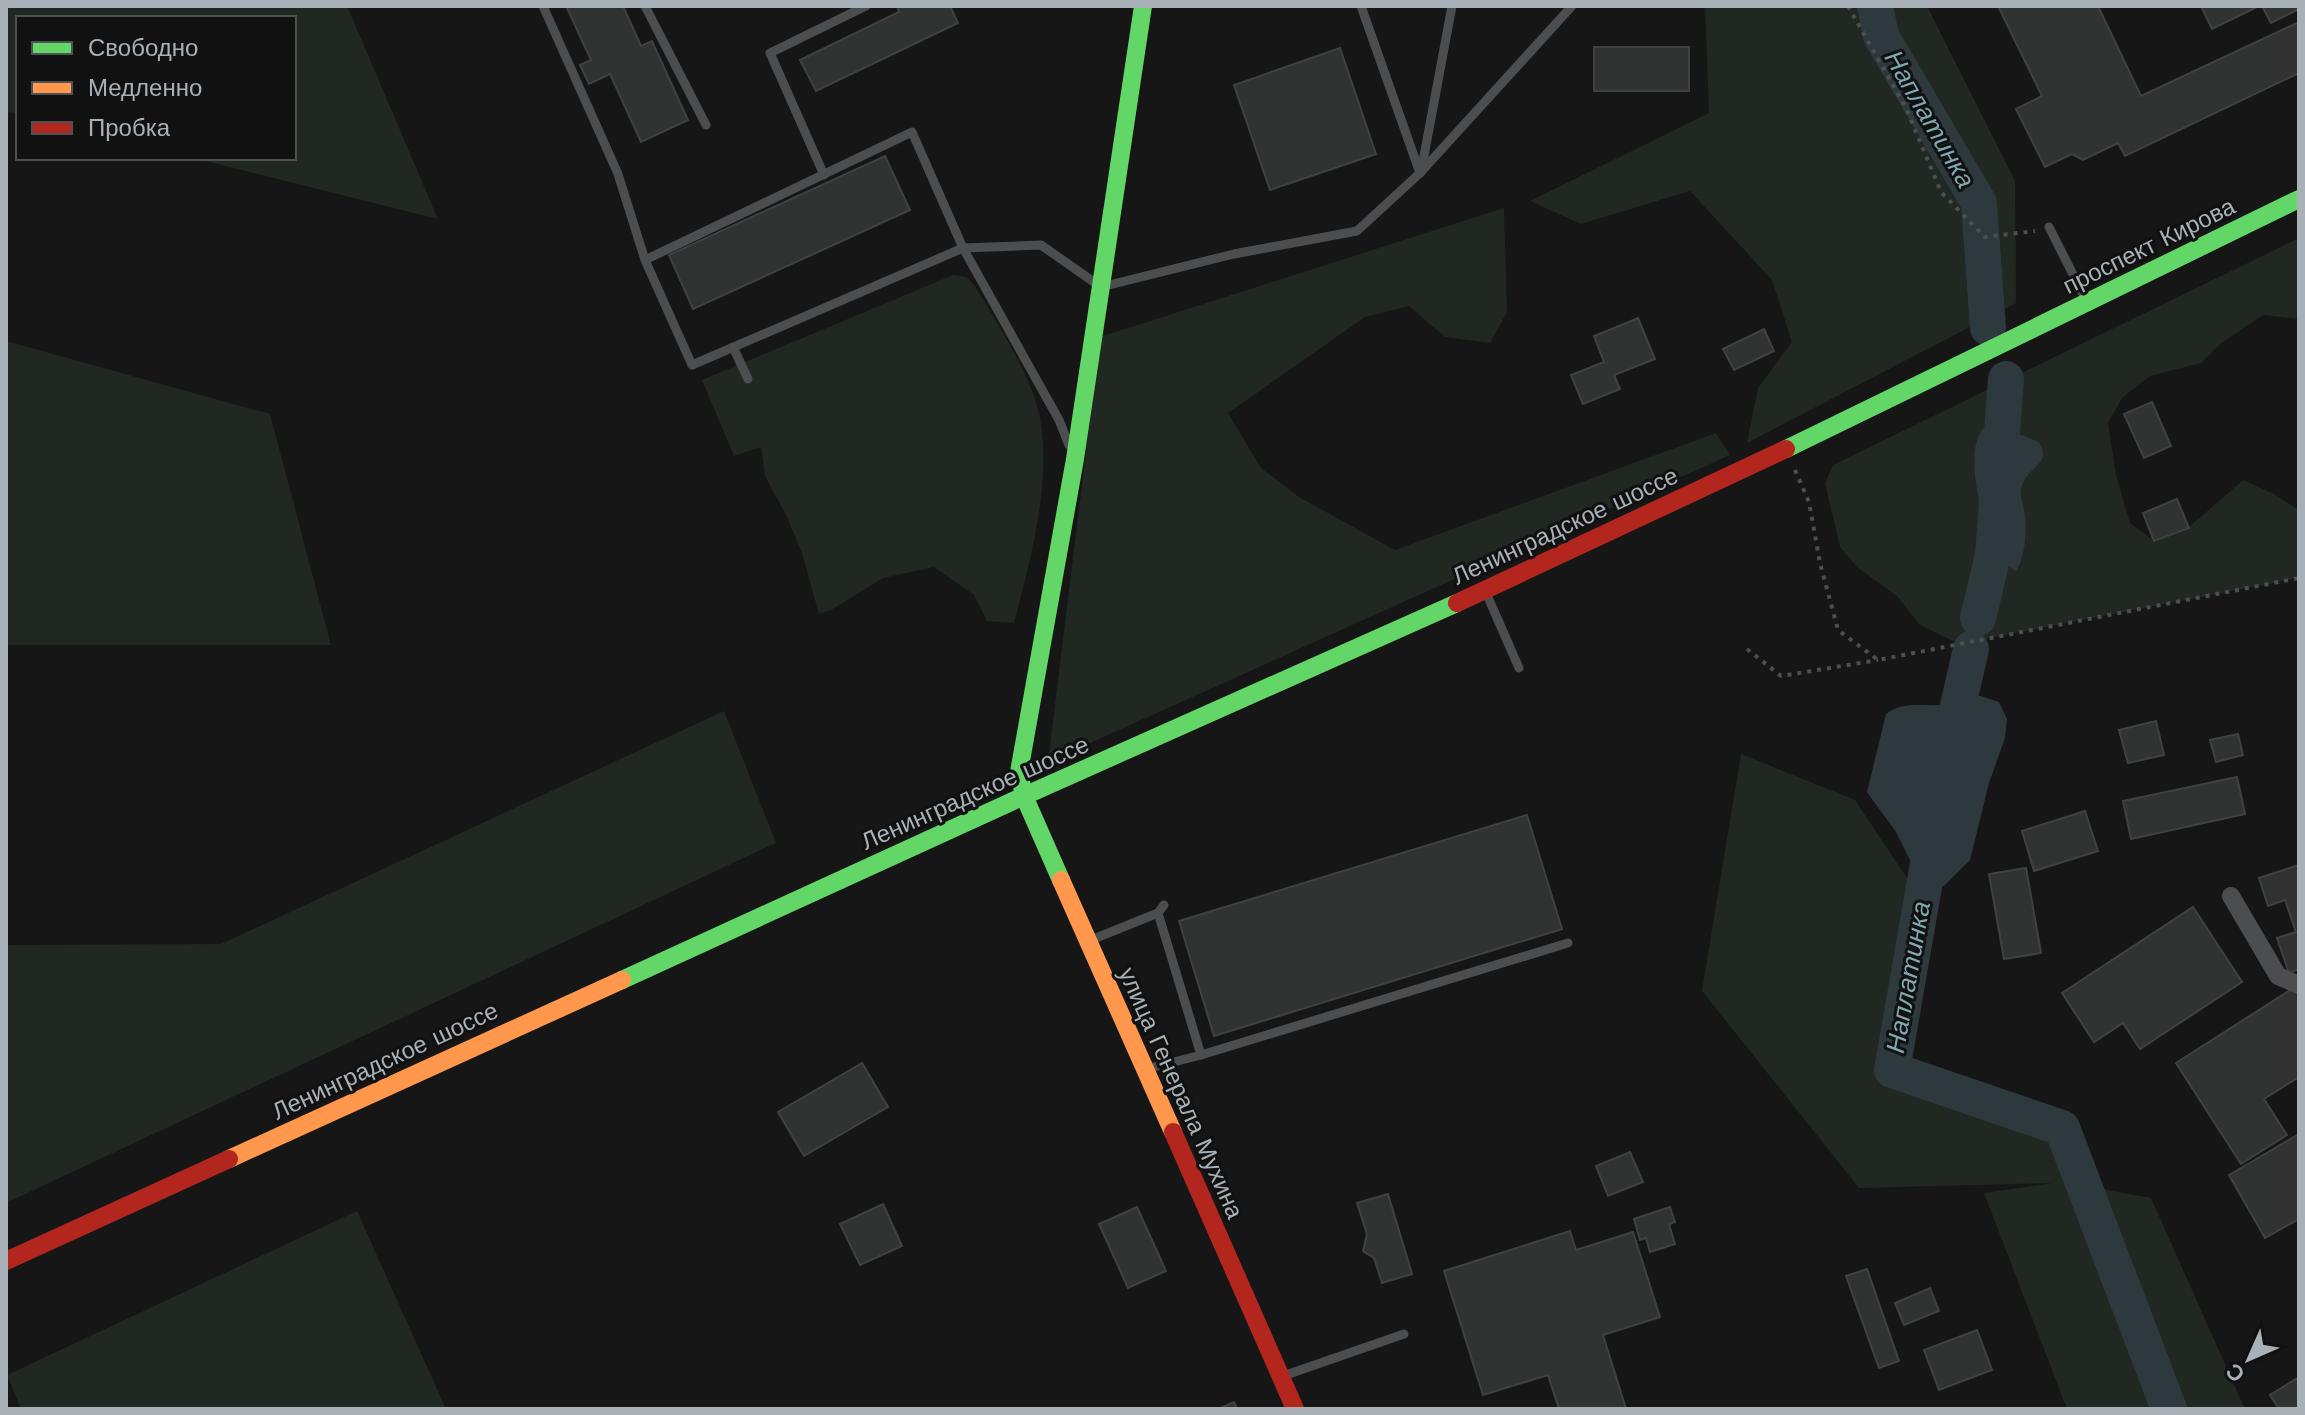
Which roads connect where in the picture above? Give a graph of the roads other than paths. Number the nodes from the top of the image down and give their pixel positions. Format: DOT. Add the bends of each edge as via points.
graph roads {
  1 [pos="543,6"];
  2 [pos="645,6"];
  3 [pos="866,6"];
  4 [pos="1143,6"];
  5 [pos="1361,6"];
  6 [pos="1452,6"];
  7 [pos="1572,6"];
  8 [pos="706,125"];
  9 [pos="1420,173"];
  10 [pos="824,175"];
  11 [pos="2299,199"];
  12 [pos="2049,227"];
  13 [pos="963,248"];
  14 [pos="645,260"];
  15 [pos="1101,287"];
  16 [pos="2088,303"];
  17 [pos="733,347"];
  18 [pos="1961,363"];
  19 [pos="748,379"];
  20 [pos="1075,459"];
  21 [pos="1485,591"];
  22 [pos="1519,668"];
  23 [pos="1024,796"];
  24 [pos="2231,896"];
  25 [pos="1087,941"];
  26 [pos="1568,943"];
  27 [pos="2299,985"];
  28 [pos="1201,1055"];
  29 [pos="1145,1069"];
  30 [pos="6,1261"];
  31 [pos="1404,1334"];
  32 [pos="1280,1377"];
  33 [pos="1295,1409"];
  1 -- 14 [label="lane" via="618,174"];
  2 -- 8 [label="lane"];
  3 -- 10 [label="lane" via="770,53"];
  4 -- 15 [label="main road"];
  5 -- 9 [label="lane"];
  6 -- 9 [label="lane"];
  7 -- 9 [label="lane"];
  9 -- 15 [label="lane" via="1357,231"];
  10 -- 13 [label="lane" via="912,132"];
  10 -- 14 [label="lane"];
  11 -- 16 [label="main road, проспект Кирова"];
  12 -- 16 [label="lane"];
  13 -- 15 [label="lane" via="1041,245"];
  13 -- 17 [label="lane"];
  13 -- 20 [label="lane" via="1059,420"];
  14 -- 17 [label="lane" via="692,365"];
  15 -- 20 [label="main road"];
  16 -- 18 [label="main road, проспект Кирова"];
  17 -- 19 [label="lane"];
  18 -- 21 [label="main road, Ленинградское шоссе"];
  20 -- 23 [label="main road" via="1019,772"];
  21 -- 22 [label="lane"];
  21 -- 23 [label="main road, Ленинградское шоссе"];
  23 -- 25 [label="main road, улица Генерала Мухина"];
  23 -- 30 [label="main road, Ленинградское шоссе"];
  24 -- 27 [label="street" via="2278,976"];
  25 -- 28 [label="lane" via="1161,909"];
  25 -- 29 [label="main road, улица Генерала Мухина"];
  26 -- 28 [label="lane"];
  28 -- 29 [label="lane"];
  29 -- 32 [label="main road, улица Генерала Мухина"];
  31 -- 32 [label="lane"];
  32 -- 33 [label="main road, улица Генерала Мухина"];
}
